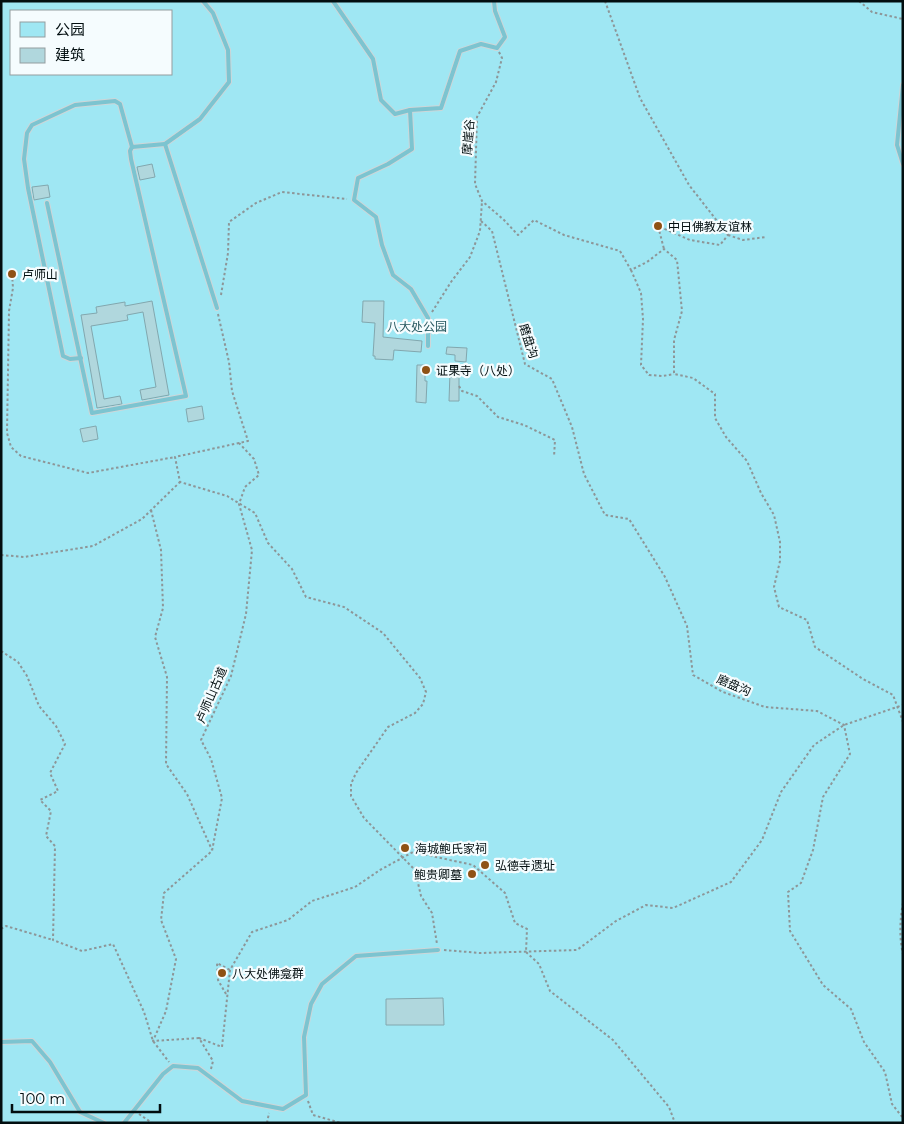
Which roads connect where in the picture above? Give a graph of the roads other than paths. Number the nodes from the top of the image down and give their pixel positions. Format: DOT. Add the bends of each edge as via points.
graph roads {
  1 [pos="203,1"];
  2 [pos="333,1"];
  3 [pos="494,1"];
  4 [pos="903,85"];
  5 [pos="410,110"];
  6 [pos="165,144"];
  7 [pos="132,148"];
  8 [pos="903,164"];
  9 [pos="48,203"];
  10 [pos="217,308"];
  11 [pos="428,346"];
  12 [pos="81,358"];
  13 [pos="438,950"];
  14 [pos="1,1042"];
  15 [pos="104,1123"];
  16 [pos="124,1123"];
  1 -- 6 [label="lane" via="213,13 228,50 229,82 200,119"];
  2 -- 5 [label="lane" via="373,59 381,100 395,114"];
  3 -- 5 [label="lane" via="505,37 497,48 481,44 460,51 441,108"];
  4 -- 8 [label="lane" via="898,146"];
  5 -- 11 [label="lane" via="412,149 358,178 354,200 376,217 393,275 411,290 428,318"];
  6 -- 7 [label="lane"];
  6 -- 10 [label="lane"];
  7 -- 12 [label="lane" via="120,104 115,101 75,106 32,125 27,133 24,159 28,188 63,356"];
  7 -- 12 [label="lane" via="131,159 186,396 92,413"];
  9 -- 12 [label="lane"];
  13 -- 16 [label="lane" via="356,956 322,984 311,1004 304,1037 306,1095 283,1109 242,1101 198,1068 173,1066"];
  14 -- 15 [label="lane" via="32,1041 50,1062 80,1112"];
}
